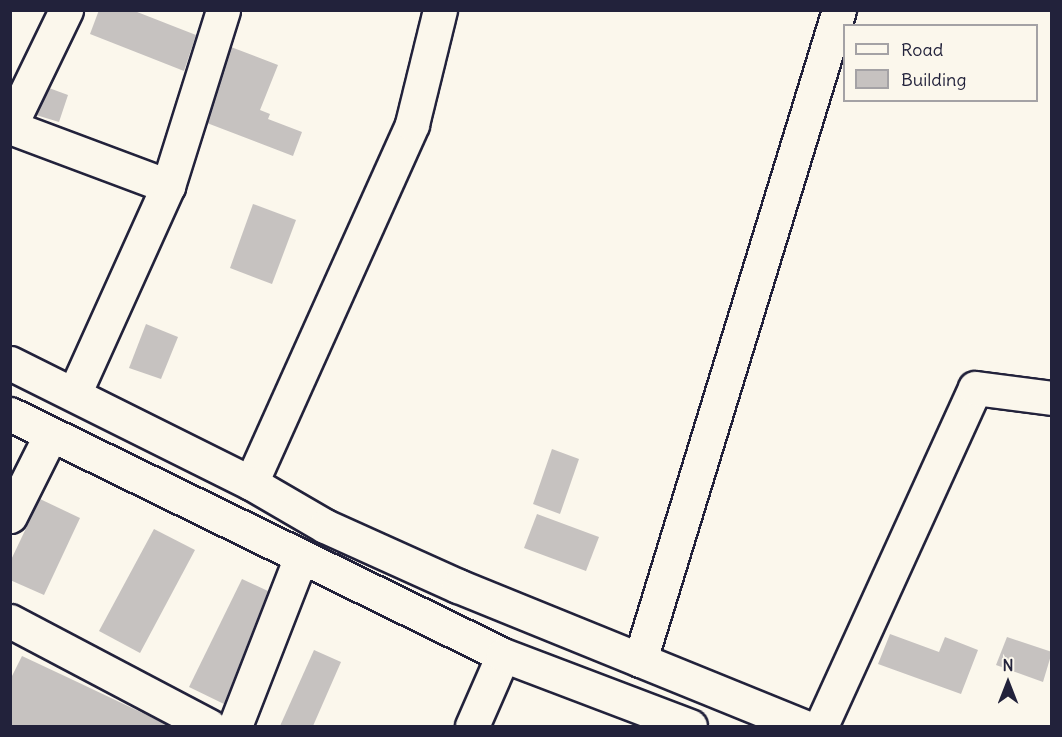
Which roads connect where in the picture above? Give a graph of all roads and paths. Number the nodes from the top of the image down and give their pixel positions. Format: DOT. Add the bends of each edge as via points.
graph roads {
  1 [pos="66,10"];
  2 [pos="223,10"];
  3 [pos="440,10"];
  4 [pos="839,10"];
  5 [pos="10,127"];
  6 [pos="168,186"];
  7 [pos="10,363"];
  8 [pos="74,394"];
  9 [pos="1052,398"];
  10 [pos="10,414"];
  11 [pos="51,436"];
  12 [pos="251,483"];
  13 [pos="10,516"];
  14 [pos="301,557"];
  15 [pos="10,621"];
  16 [pos="503,656"];
  17 [pos="640,660"];
  18 [pos="209,726"];
  19 [pos="235,726"];
  20 [pos="472,726"];
  21 [pos="690,726"];
  22 [pos="803,726"];
  23 [pos="821,726"];
  1 -- 5 [label="street"];
  2 -- 6 [label="street"];
  3 -- 12 [label="street" via="412,124"];
  4 -- 17 [label="street"];
  5 -- 6 [label="street"];
  6 -- 8 [label="street"];
  7 -- 8 [label="street"];
  8 -- 12 [label="street"];
  9 -- 23 [label="street" via="975,388"];
  10 -- 11 [label="street"];
  11 -- 13 [label="street"];
  11 -- 14 [label="street"];
  12 -- 17 [label="street" via="345,535"];
  14 -- 16 [label="street"];
  14 -- 19 [label="street"];
  15 -- 18 [label="street"];
  16 -- 20 [label="street"];
  16 -- 21 [label="street"];
  17 -- 22 [label="street"];
}
